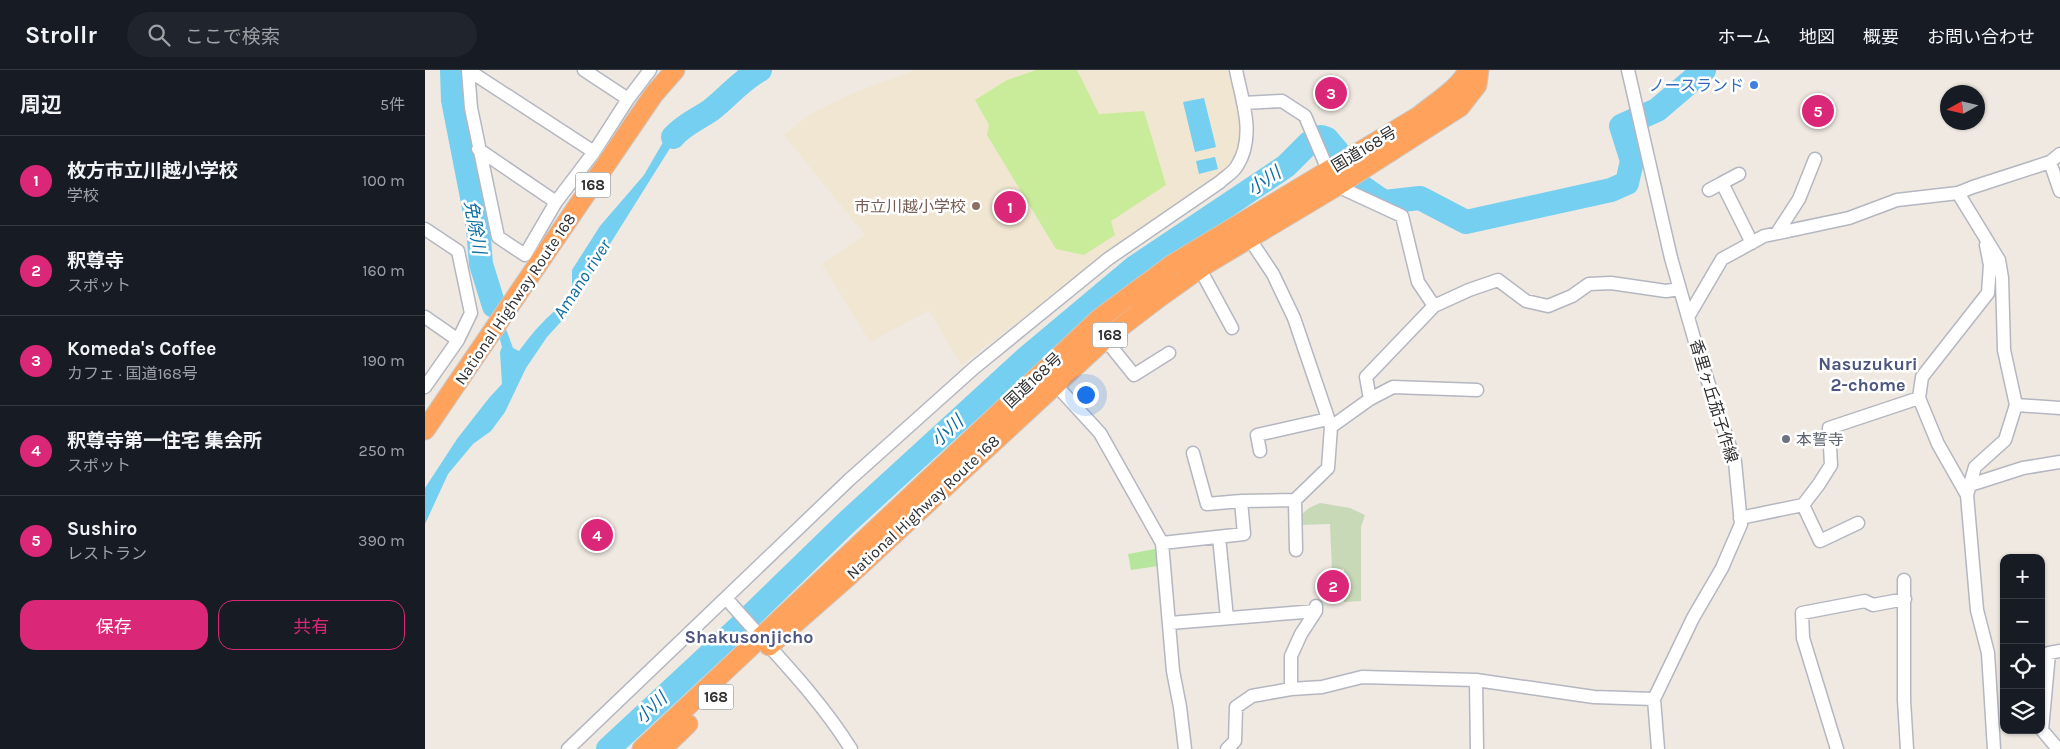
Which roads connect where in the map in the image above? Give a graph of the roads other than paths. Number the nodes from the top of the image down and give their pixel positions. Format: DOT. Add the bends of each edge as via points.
graph roads {
  1 [pos="469,70"];
  2 [pos="584,70"];
  3 [pos="650,70"];
  4 [pos="675,70"];
  5 [pos="1236,70"];
  6 [pos="1467,70"];
  7 [pos="1479,70"];
  8 [pos="1628,70"];
  9 [pos="628,99"];
  10 [pos="1243,103"];
  11 [pos="478,149"];
  12 [pos="594,152"];
  13 [pos="2055,158"];
  14 [pos="1815,159"];
  15 [pos="1739,174"];
  16 [pos="1333,178"];
  17 [pos="1722,183"];
  18 [pos="1709,190"];
  19 [pos="2060,191"];
  20 [pos="1958,193"];
  21 [pos="556,202"];
  22 [pos="425,229"];
  23 [pos="1777,234"];
  24 [pos="1249,238"];
  25 [pos="1985,239"];
  26 [pos="1752,243"];
  27 [pos="1200,269"];
  28 [pos="1680,289"];
  29 [pos="1434,306"];
  30 [pos="425,317"];
  31 [pos="1687,317"];
  32 [pos="1232,328"];
  33 [pos="1105,339"];
  34 [pos="458,340"];
  35 [pos="1169,353"];
  36 [pos="1055,384"];
  37 [pos="425,387"];
  38 [pos="1477,390"];
  39 [pos="1919,398"];
  40 [pos="1369,399"];
  41 [pos="2016,405"];
  42 [pos="2060,408"];
  43 [pos="1329,423"];
  44 [pos="425,430"];
  45 [pos="1260,451"];
  46 [pos="1193,454"];
  47 [pos="2060,462"];
  48 [pos="1969,490"];
  49 [pos="1295,500"];
  50 [pos="1241,501"];
  51 [pos="1803,505"];
  52 [pos="1740,518"];
  53 [pos="1858,522"];
  54 [pos="1219,537"];
  55 [pos="1162,544"];
  56 [pos="1296,550"];
  57 [pos="1904,580"];
  58 [pos="726,599"];
  59 [pos="1905,599"];
  60 [pos="1227,618"];
  61 [pos="1170,623"];
  62 [pos="764,639"];
  63 [pos="2060,651"];
  64 [pos="1477,680"];
  65 [pos="1291,689"];
  66 [pos="1655,699"];
  67 [pos="568,749"];
  68 [pos="642,749"];
  69 [pos="662,749"];
  70 [pos="851,749"];
  71 [pos="1185,749"];
  72 [pos="1227,749"];
  73 [pos="1477,749"];
  74 [pos="1658,749"];
  75 [pos="1837,749"];
  76 [pos="1907,749"];
  77 [pos="1994,749"];
  78 [pos="2058,749"];
  1 -- 11 [label="street"];
  1 -- 12 [label="street"];
  2 -- 9 [label="street"];
  3 -- 9 [label="street"];
  4 -- 44 [label="highway, National Highway Route 168 / 168" via="654,94"];
  5 -- 10 [label="street"];
  6 -- 16 [label="highway, 国道168号" via="1451,90 1419,116"];
  7 -- 16 [label="highway, National Highway Route 168 / 168" via="1477,85 1460,108"];
  8 -- 28 [label="street, 香里ヶ丘茄子作線"];
  9 -- 12 [label="street"];
  10 -- 16 [label="street" via="1282,101 1305,116"];
  10 -- 58 [label="street" via="1248,128 1245,149 1237,167 1108,259 981,362 849,480"];
  11 -- 21 [label="street"];
  11 -- 21 [label="street" via="498,237 525,255"];
  12 -- 21 [label="street"];
  13 -- 19 [label="street"];
  13 -- 20 [label="street"];
  14 -- 23 [label="street" via="1799,199"];
  15 -- 17 [label="street"];
  16 -- 24 [label="highway, National Highway Route 168 / 168"];
  16 -- 29 [label="street" via="1402,216 1418,282"];
  16 -- 62 [label="highway, 国道168号" via="1173,264 1100,318"];
  17 -- 18 [label="street"];
  17 -- 26 [label="street"];
  20 -- 23 [label="street" via="1897,200 1849,218"];
  20 -- 25 [label="street"];
  22 -- 34 [label="street" via="458,251 471,313"];
  23 -- 26 [label="street" via="1764,236"];
  24 -- 27 [label="highway, National Highway Route 168 / 168"];
  24 -- 43 [label="street" via="1273,274 1294,318"];
  25 -- 39 [label="street" via="1990,265 1988,293 1922,377"];
  25 -- 41 [label="street" via="1999,260 2004,350"];
  26 -- 31 [label="street" via="1722,259"];
  27 -- 32 [label="street"];
  27 -- 33 [label="highway, National Highway Route 168 / 168"];
  28 -- 29 [label="street" via="1666,291 1611,283 1589,284 1572,296 1548,306 1525,301 1498,280"];
  28 -- 31 [label="street, 香里ヶ丘茄子作線"];
  29 -- 40 [label="street" via="1366,377"];
  30 -- 34 [label="street"];
  31 -- 52 [label="street, 香里ヶ丘茄子作線" via="1735,462"];
  33 -- 35 [label="street" via="1135,375"];
  33 -- 36 [label="highway, National Highway Route 168 / 168"];
  34 -- 37 [label="street"];
  36 -- 55 [label="street" via="1100,433"];
  36 -- 62 [label="highway, National Highway Route 168 / 168" via="850,575"];
  38 -- 40 [label="street" via="1393,386"];
  39 -- 48 [label="street" via="1939,444"];
  39 -- 51 [label="street" via="1829,428 1831,465"];
  40 -- 43 [label="street"];
  41 -- 42 [label="street"];
  41 -- 48 [label="street" via="2005,440 1975,467"];
  43 -- 45 [label="street" via="1257,435"];
  43 -- 49 [label="street" via="1328,468"];
  46 -- 50 [label="street" via="1207,504"];
  47 -- 48 [label="street" via="2023,468"];
  48 -- 77 [label="street" via="1977,610 1988,653"];
  49 -- 50 [label="street"];
  49 -- 56 [label="street"];
  50 -- 54 [label="street" via="1244,534"];
  51 -- 52 [label="street"];
  51 -- 53 [label="street" via="1820,541"];
  52 -- 66 [label="street, 香里ヶ丘茄子作線" via="1741,524 1722,568 1693,618"];
  54 -- 55 [label="street"];
  54 -- 60 [label="street"];
  55 -- 61 [label="street"];
  57 -- 59 [label="street"];
  58 -- 62 [label="street"];
  58 -- 67 [label="street"];
  59 -- 75 [label="street" via="1873,605 1865,601 1802,614 1803,638"];
  59 -- 76 [label="street"];
  60 -- 61 [label="street"];
  60 -- 65 [label="street" via="1316,608 1291,656"];
  61 -- 71 [label="street" via="1173,671"];
  62 -- 68 [label="highway, 国道168号"];
  62 -- 69 [label="highway, National Highway Route 168 / 168"];
  62 -- 70 [label="street" via="832,720"];
  63 -- 78 [label="street" via="2049,652 2042,730"];
  64 -- 65 [label="street" via="1362,677 1322,687"];
  64 -- 66 [label="street" via="1594,697"];
  64 -- 73 [label="street"];
  65 -- 72 [label="street" via="1252,696 1236,707 1235,741"];
  66 -- 74 [label="street, 香里ヶ丘茄子作線"];
}
